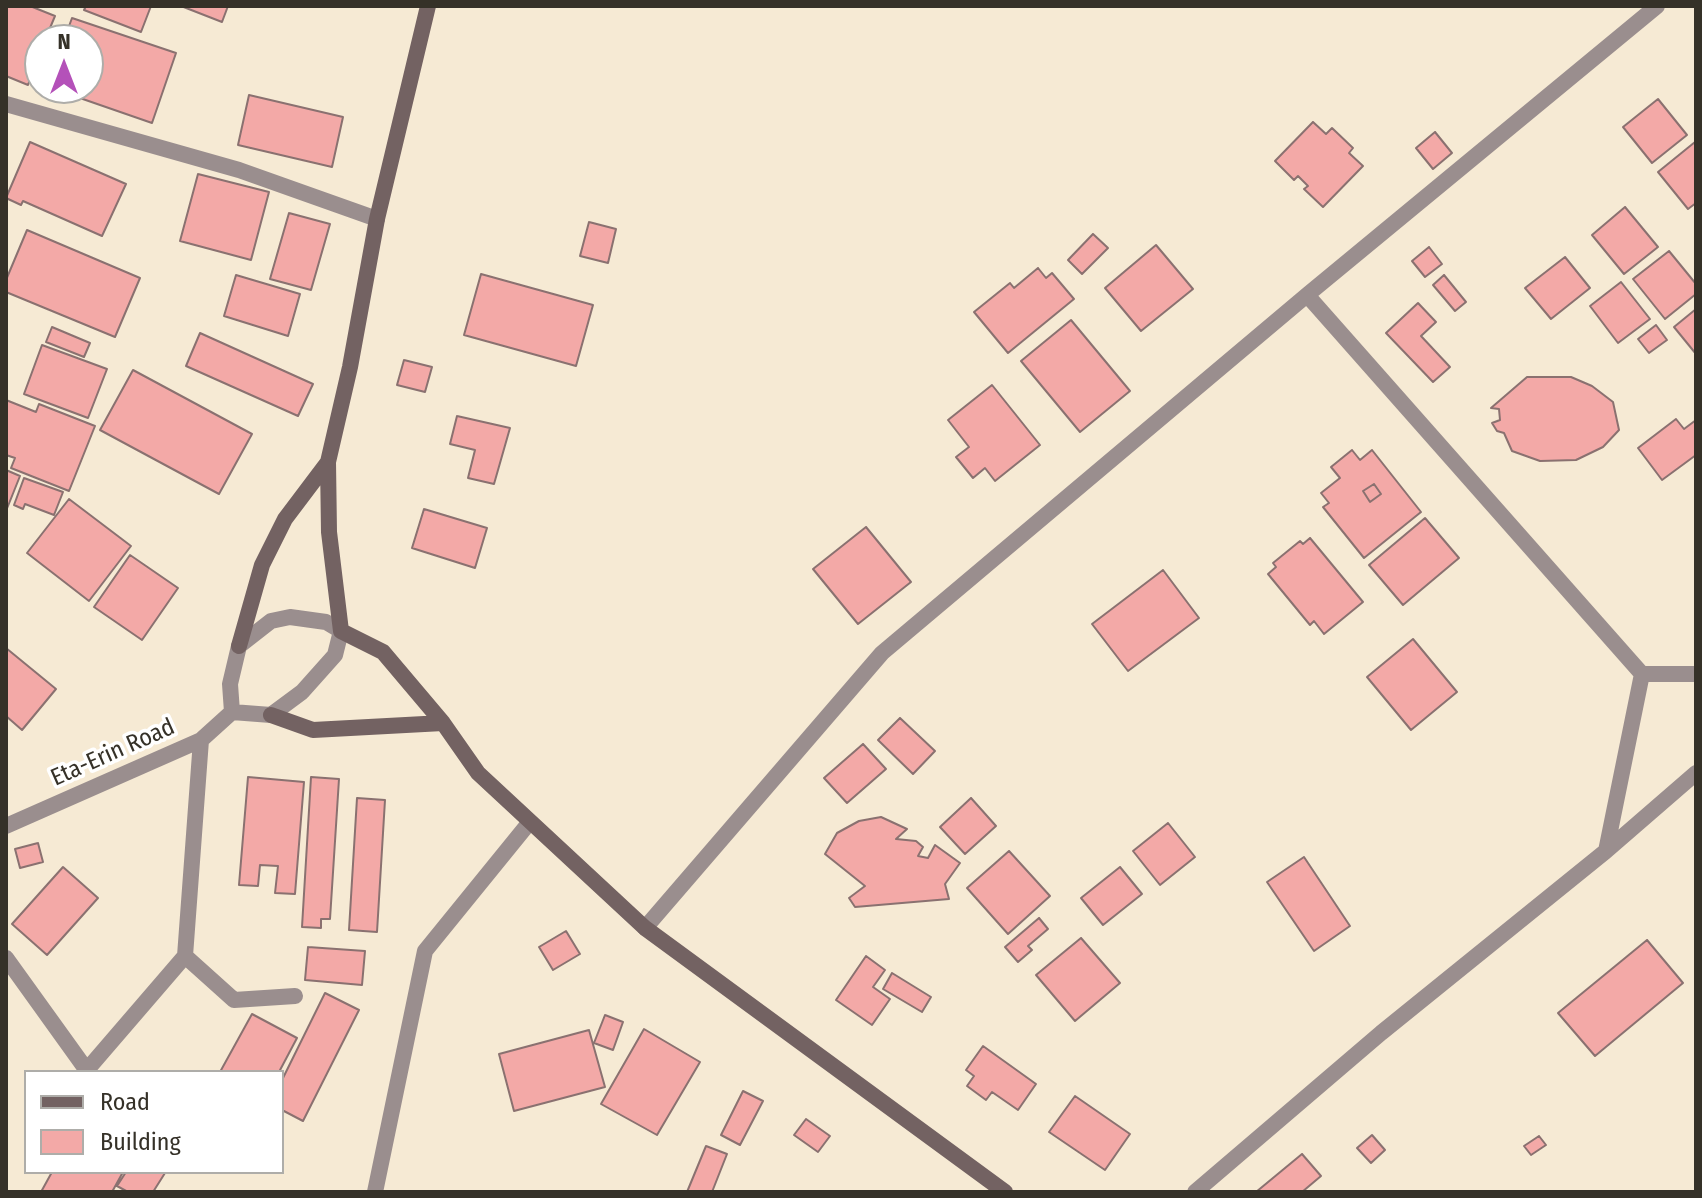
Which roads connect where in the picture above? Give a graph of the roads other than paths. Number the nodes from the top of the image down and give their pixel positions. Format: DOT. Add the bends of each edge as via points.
graph roads {
  1 [pos="428,6"];
  2 [pos="1657,6"];
  3 [pos="6,104"];
  4 [pos="377,219"];
  5 [pos="1307,295"];
  6 [pos="328,462"];
  7 [pos="341,631"];
  8 [pos="239,646"];
  9 [pos="1642,674"];
  10 [pos="1696,674"];
  11 [pos="232,712"];
  12 [pos="271,715"];
  13 [pos="443,723"];
  14 [pos="201,740"];
  15 [pos="1696,773"];
  16 [pos="529,823"];
  17 [pos="6,826"];
  18 [pos="1606,851"];
  19 [pos="645,928"];
  20 [pos="185,956"];
  21 [pos="6,958"];
  22 [pos="295,996"];
  23 [pos="86,1070"];
  24 [pos="88,1070"];
  25 [pos="375,1192"];
  26 [pos="1005,1192"];
  27 [pos="1195,1192"];
  1 -- 4 [label="street"];
  2 -- 5 [label="street"];
  3 -- 4 [label="street" via="239,170"];
  4 -- 6 [label="street"];
  5 -- 9 [label="street"];
  5 -- 19 [label="street" via="882,653"];
  6 -- 7 [label="street" via="329,532"];
  6 -- 8 [label="street" via="285,519 262,565"];
  7 -- 8 [label="street" via="326,622 290,617 271,621"];
  7 -- 12 [label="street" via="335,655 302,692"];
  7 -- 13 [label="street" via="383,652"];
  8 -- 11 [label="street" via="230,684"];
  9 -- 10 [label="street"];
  9 -- 18 [label="street"];
  11 -- 12 [label="street"];
  11 -- 14 [label="street, Eta-Erin Road"];
  12 -- 13 [label="street" via="313,730"];
  13 -- 16 [label="street" via="478,773"];
  14 -- 17 [label="street, Eta-Erin Road"];
  14 -- 20 [label="street"];
  15 -- 18 [label="street"];
  16 -- 19 [label="street"];
  16 -- 25 [label="street" via="425,951"];
  18 -- 27 [label="street"];
  19 -- 26 [label="street"];
  20 -- 22 [label="street" via="234,1000"];
  20 -- 24 [label="street"];
  21 -- 23 [label="street"];
}
